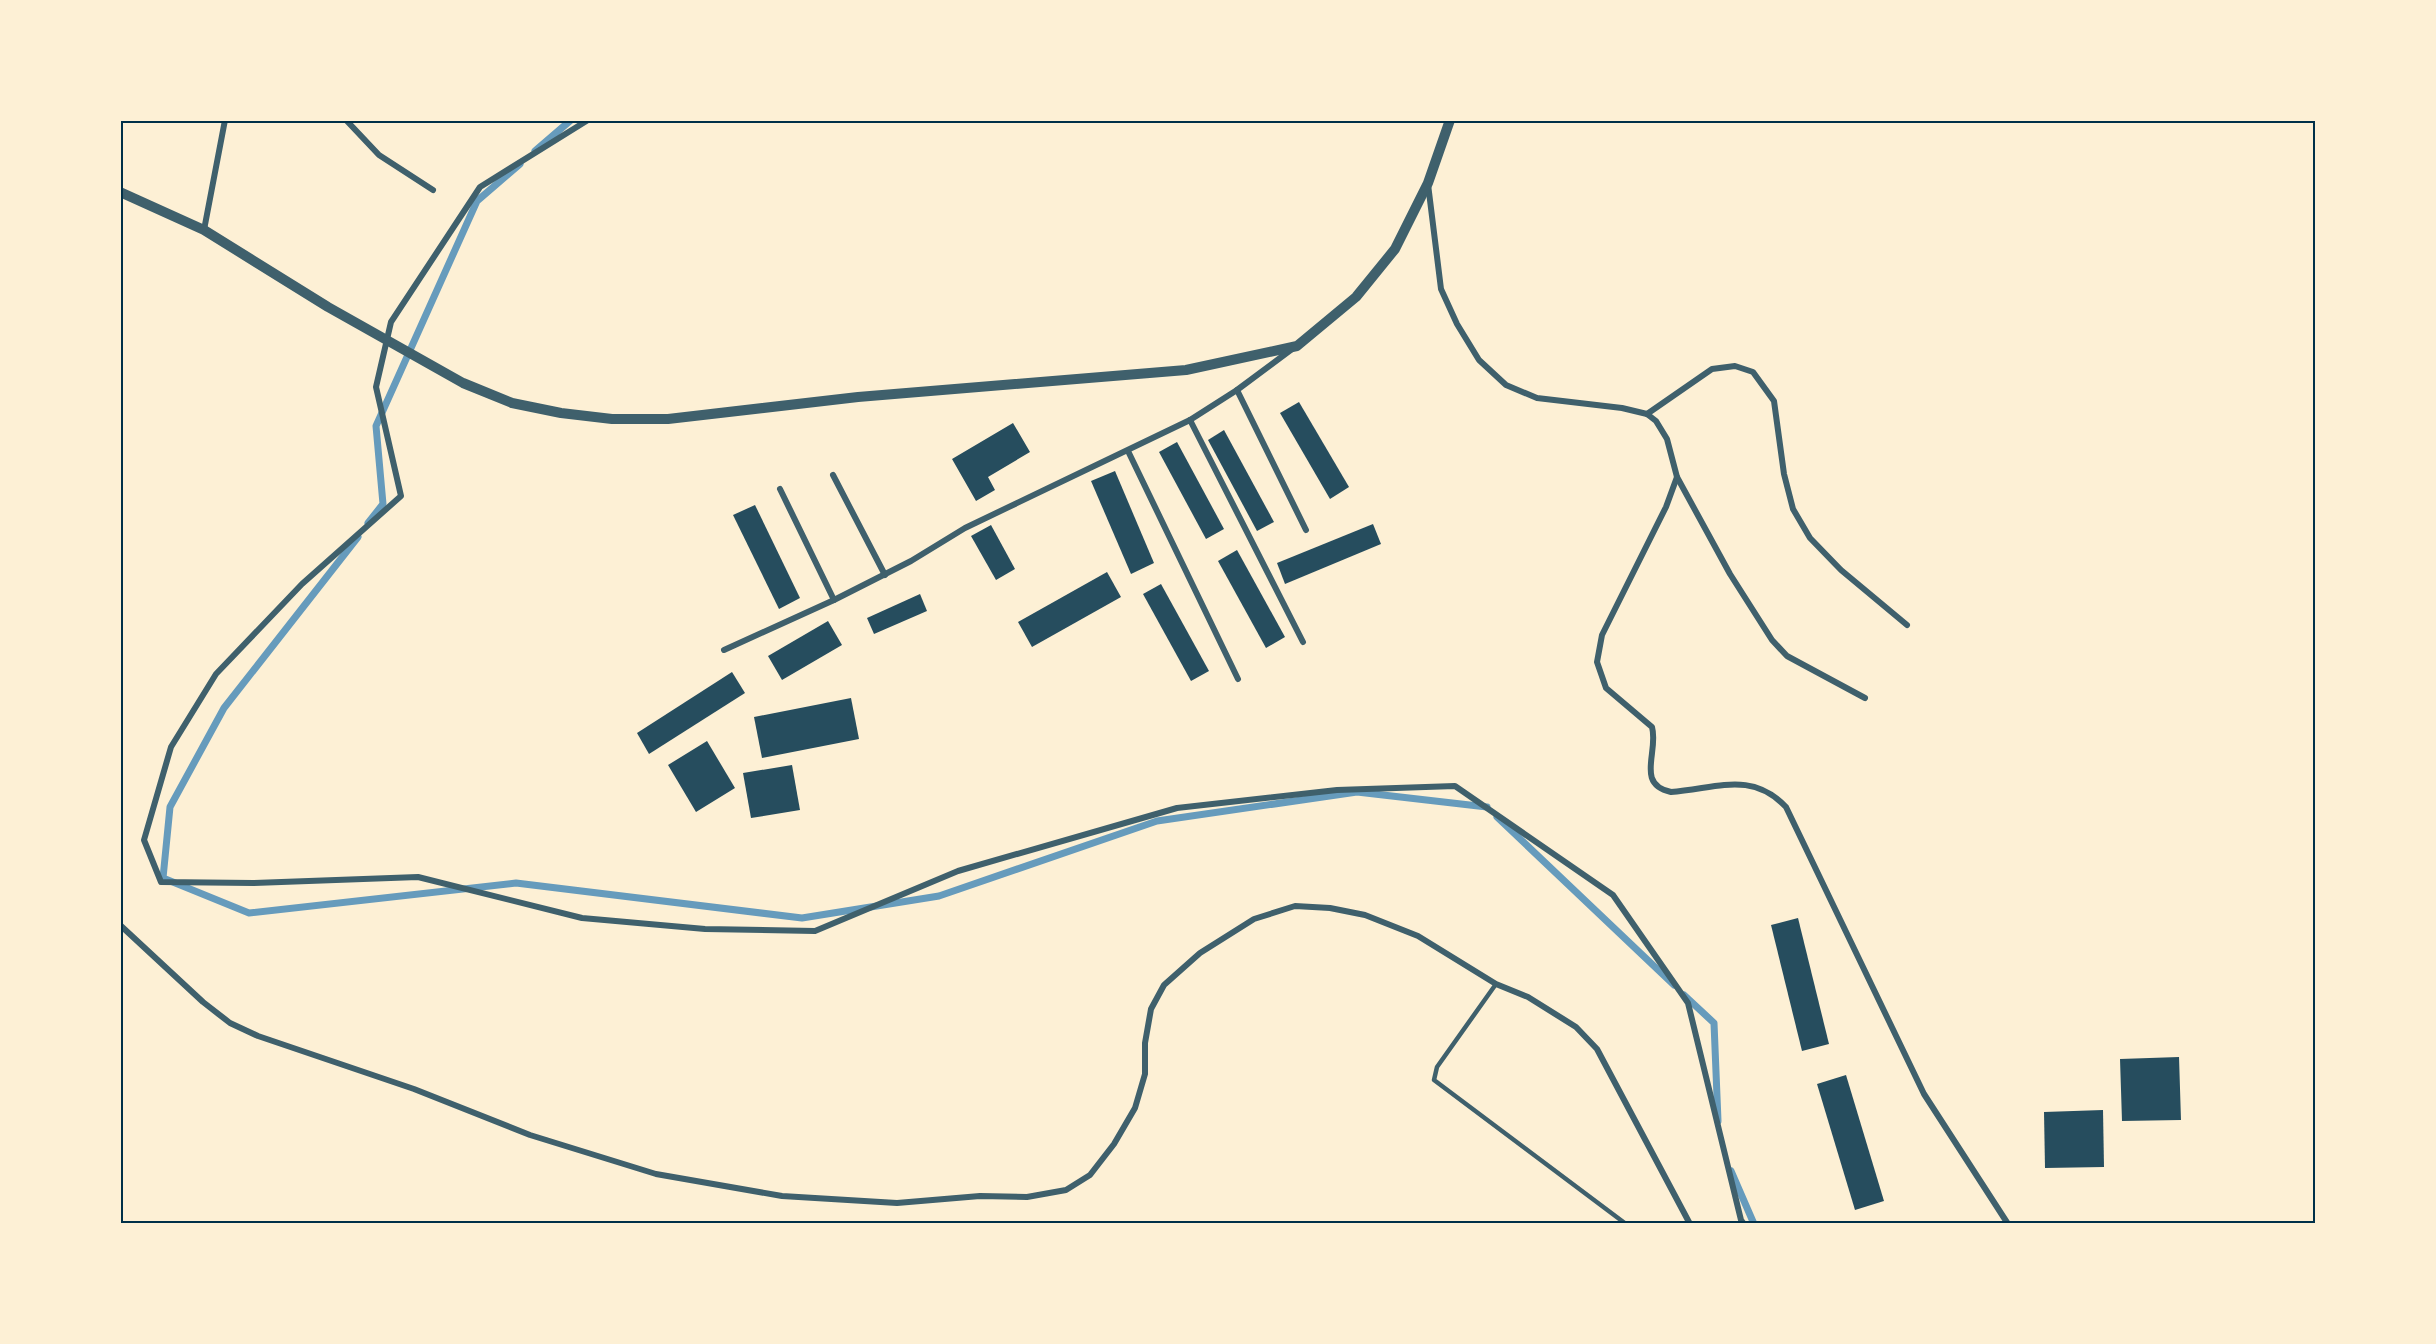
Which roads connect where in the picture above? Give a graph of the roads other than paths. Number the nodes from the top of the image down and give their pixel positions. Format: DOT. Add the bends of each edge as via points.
graph roads {
  1 [pos="225,120"];
  2 [pos="346,120"];
  3 [pos="588,120"];
  4 [pos="1450,120"];
  5 [pos="1428,183"];
  6 [pos="434,190"];
  7 [pos="120,192"];
  8 [pos="204,230"];
  9 [pos="1297,346"];
  10 [pos="1237,390"];
  11 [pos="1647,414"];
  12 [pos="1190,420"];
  13 [pos="1128,452"];
  14 [pos="833,475"];
  15 [pos="1677,477"];
  16 [pos="780,489"];
  17 [pos="1306,530"];
  18 [pos="885,575"];
  19 [pos="834,600"];
  20 [pos="1907,625"];
  21 [pos="1303,642"];
  22 [pos="724,650"];
  23 [pos="1238,679"];
  24 [pos="1865,698"];
  25 [pos="120,925"];
  26 [pos="1497,984"];
  27 [pos="1626,1224"];
  28 [pos="1690,1224"];
  29 [pos="1744,1224"];
  30 [pos="2008,1224"];
  1 -- 8 [label="street"];
  2 -- 6 [label="street" via="379,155"];
  3 -- 29 [label="street" via="480,187 391,322 376,387 401,496 302,584 216,675 171,747 144,840 161,882 418,877 582,918 705,929 815,931 958,871 1177,808 1337,790 1455,786 1613,895 1688,1003"];
  4 -- 5 [label="street"];
  5 -- 9 [label="street" via="1395,249 1356,297"];
  5 -- 11 [label="street" via="1441,289 1479,360 1506,385 1537,398"];
  7 -- 8 [label="street"];
  8 -- 9 [label="street" via="327,307 463,383 512,403 612,419 668,419 858,397 1186,370"];
  9 -- 10 [label="street"];
  10 -- 12 [label="street"];
  10 -- 17 [label="street"];
  11 -- 15 [label="street" via="1667,439"];
  11 -- 20 [label="street" via="1712,369 1735,366 1754,372 1774,401 1786,482 1794,509 1810,538 1841,570"];
  12 -- 13 [label="street"];
  12 -- 21 [label="street"];
  13 -- 18 [label="street" via="965,528"];
  13 -- 23 [label="street"];
  14 -- 18 [label="street"];
  15 -- 24 [label="street" via="1730,574 1772,640 1787,656"];
  15 -- 30 [label="street" via="1602,635 1596,662 1600,676 1616,699 1652,726 1650,776 1659,789 1681,791 1752,784 1773,793 1786,807 1924,1094"];
  16 -- 19 [label="street"];
  18 -- 19 [label="street"];
  19 -- 22 [label="street"];
  25 -- 26 [label="street" via="230,1023 530,1135 656,1174 782,1196 897,1203 1049,1195 1090,1175 1135,1108 1145,1074 1151,1009 1164,985 1200,953 1254,919 1294,906 1365,915 1418,936"];
  26 -- 27 [label="lane" via="1437,1066 1434,1080"];
  26 -- 28 [label="street" via="1576,1027 1597,1049"];
}
